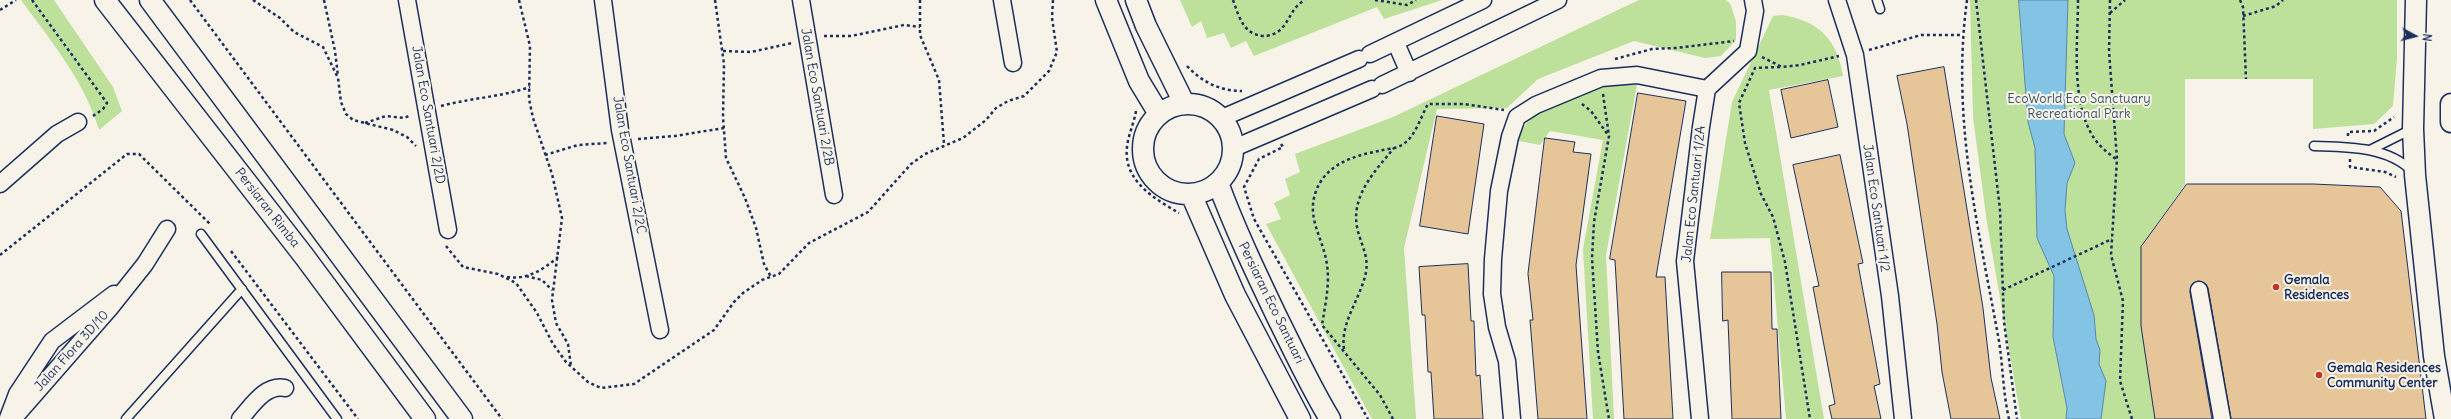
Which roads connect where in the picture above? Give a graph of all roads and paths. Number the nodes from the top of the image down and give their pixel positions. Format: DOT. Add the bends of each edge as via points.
graph roads {
  1 [pos="16,0"];
  2 [pos="32,0"];
  3 [pos="105,0"];
  4 [pos="150,0"];
  5 [pos="190,0"];
  6 [pos="253,0"];
  7 [pos="324,0"];
  8 [pos="407,0"];
  9 [pos="519,0"];
  10 [pos="603,0"];
  11 [pos="715,0"];
  12 [pos="801,0"];
  13 [pos="920,0"];
  14 [pos="1002,0"];
  15 [pos="1053,0"];
  16 [pos="1106,0"];
  17 [pos="1136,0"];
  18 [pos="1233,0"];
  19 [pos="1305,0"];
  20 [pos="1375,0"];
  21 [pos="1416,0"];
  22 [pos="1483,0"];
  23 [pos="1558,0"];
  24 [pos="1741,0"];
  25 [pos="1837,0"];
  26 [pos="1877,0"];
  27 [pos="1967,0"];
  28 [pos="1976,0"];
  29 [pos="2078,0"];
  30 [pos="2110,0"];
  31 [pos="2125,0"];
  32 [pos="2240,0"];
  33 [pos="2283,0"];
  34 [pos="2416,0"];
  35 [pos="1754,5"];
  36 [pos="1880,9"];
  37 [pos="0,10"];
  38 [pos="2110,13"];
  39 [pos="2242,16"];
  40 [pos="1962,34"];
  41 [pos="1396,43"];
  42 [pos="1748,51"];
  43 [pos="1854,54"];
  44 [pos="1184,62"];
  45 [pos="1609,62"];
  46 [pos="1013,63"];
  47 [pos="1782,67"];
  48 [pos="1409,73"];
  49 [pos="338,78"];
  50 [pos="1601,78"];
  51 [pos="2246,79"];
  52 [pos="530,87"];
  53 [pos="1707,89"];
  54 [pos="1562,94"];
  55 [pos="1262,101"];
  56 [pos="1184,103"];
  57 [pos="2451,104"];
  58 [pos="1512,108"];
  59 [pos="427,110"];
  60 [pos="2397,113"];
  61 [pos="1159,114"];
  62 [pos="1222,118"];
  63 [pos="78,122"];
  64 [pos="2451,122"];
  65 [pos="365,123"];
  66 [pos="2413,128"];
  67 [pos="1276,131"];
  68 [pos="1608,136"];
  69 [pos="944,144"];
  70 [pos="2314,146"];
  71 [pos="1395,147"];
  72 [pos="2348,147"];
  73 [pos="1234,148"];
  74 [pos="2370,150"];
  75 [pos="419,153"];
  76 [pos="2117,159"];
  77 [pos="2415,175"];
  78 [pos="1218,183"];
  79 [pos="0,184"];
  80 [pos="1191,194"];
  81 [pos="834,195"];
  82 [pos="212,226"];
  83 [pos="167,229"];
  84 [pos="201,234"];
  85 [pos="445,236"];
  86 [pos="2112,239"];
  87 [pos="226,244"];
  88 [pos="0,255"];
  89 [pos="558,257"];
  90 [pos="525,276"];
  91 [pos="505,277"];
  92 [pos="771,277"];
  93 [pos="130,282"];
  94 [pos="242,289"];
  95 [pos="552,290"];
  96 [pos="2003,290"];
  97 [pos="2199,290"];
  98 [pos="660,330"];
  99 [pos="1344,350"];
  100 [pos="572,367"];
  101 [pos="285,388"];
  102 [pos="8,419"];
  103 [pos="13,419"];
  104 [pos="126,419"];
  105 [pos="240,419"];
  106 [pos="337,419"];
  107 [pos="358,419"];
  108 [pos="425,419"];
  109 [pos="462,419"];
  110 [pos="502,419"];
  111 [pos="1300,419"];
  112 [pos="1330,419"];
  113 [pos="1368,419"];
  114 [pos="1393,419"];
  115 [pos="1512,419"];
  116 [pos="1609,419"];
  117 [pos="1700,419"];
  118 [pos="1810,419"];
  119 [pos="1903,419"];
  120 [pos="2009,419"];
  121 [pos="2017,419"];
  122 [pos="2132,419"];
  123 [pos="2222,419"];
  124 [pos="2445,419"];
  1 -- 37 [label="path"];
  2 -- 63 [label="path" via="107,103 99,112"];
  3 -- 108 [label="street, Persiaran Rimba" via="304,256"];
  4 -- 109 [label="street"];
  5 -- 110 [label="path"];
  6 -- 49 [label="path" via="280,18 294,32 323,48"];
  7 -- 49 [label="path"];
  8 -- 59 [label="street, Jalan Eco Santuari 2/2D"];
  9 -- 52 [label="path" via="530,46"];
  10 -- 98 [label="street, Jalan Eco Santuari 2/2C" via="620,130"];
  11 -- 92 [label="path" via="724,64 725,152 745,198 756,228 764,264"];
  12 -- 81 [label="street, Jalan Eco Santuari 2/2B"];
  13 -- 69 [label="path" via="920,35 940,80"];
  14 -- 46 [label="street"];
  15 -- 69 [label="path" via="1052,18 1057,52 1049,71 1024,96 996,108 986,120 963,138"];
  16 -- 61 [label="street" via="1140,81"];
  17 -- 56 [label="street"];
  18 -- 19 [label="path" via="1241,21 1249,32 1258,36 1270,36 1281,29 1296,5"];
  20 -- 21 [label="path" via="1407,5"];
  22 -- 41 [label="street"];
  23 -- 48 [label="street"];
  24 -- 35 [label="street"];
  25 -- 43 [label="street, Jalan Eco Santuari 1/2"];
  26 -- 36 [label="lane"];
  27 -- 40 [label="path"];
  28 -- 96 [label="path" via="2000,210"];
  29 -- 76 [label="path" via="2078,82 2082,111 2094,139"];
  30 -- 38 [label="path"];
  31 -- 38 [label="path"];
  32 -- 39 [label="path"];
  33 -- 39 [label="path" via="2276,6"];
  34 -- 66 [label="street"];
  35 -- 42 [label="street"];
  38 -- 76 [label="path" via="2109,50"];
  39 -- 51 [label="path"];
  40 -- 43 [label="path" via="1921,35"];
  40 -- 120 [label="path" via="1961,94 1964,140 1987,286 1999,342"];
  41 -- 48 [label="street"];
  41 -- 55 [label="street"];
  42 -- 45 [label="path" via="1736,40 1652,49"];
  42 -- 47 [label="path"];
  42 -- 53 [label="street"];
  43 -- 47 [label="path" via="1840,55 1800,66"];
  43 -- 119 [label="street, Jalan Eco Santuari 1/2" via="1890,296"];
  44 -- 55 [label="path" via="1193,72 1212,85 1228,91 1255,90"];
  47 -- 118 [label="path" via="1755,68 1739,103 1750,167 1774,217 1785,262"];
  48 -- 67 [label="street"];
  49 -- 65 [label="path" via="341,102 346,114 353,120"];
  50 -- 53 [label="street" via="1637,75"];
  50 -- 54 [label="street"];
  50 -- 68 [label="path"];
  52 -- 59 [label="path" via="510,94 468,99"];
  52 -- 89 [label="path" via="532,118 559,200 562,218"];
  53 -- 117 [label="street, Jalan Eco Santuari 1/2A" via="1685,261"];
  54 -- 68 [label="path" via="1591,111"];
  54 -- 115 [label="street" via="1536,105 1517,117 1510,137 1499,191 1492,294 1497,327 1507,361"];
  55 -- 62 [label="street"];
  56 -- 61 [label="street" via="1171,106"];
  56 -- 62 [label="street" via="1198,104 1211,109"];
  57 -- 64 [label="street"];
  58 -- 71 [label="path" via="1505,110 1464,104 1428,104 1413,135"];
  59 -- 65 [label="path" via="404,118 386,116"];
  59 -- 85 [label="street, Jalan Eco Santuari 2/2D"];
  60 -- 72 [label="path" via="2393,119 2374,131 2348,132"];
  61 -- 80 [label="street" via="1149,125 1144,138 1146,166 1164,188 1177,193"];
  62 -- 73 [label="street" via="1228,127"];
  63 -- 79 [label="street" via="57,134"];
  65 -- 75 [label="path" via="393,130 407,137"];
  66 -- 74 [label="lane"];
  66 -- 77 [label="street"];
  67 -- 73 [label="street"];
  67 -- 113 [label="path" via="1283,147 1259,159 1244,187 1254,219"];
  68 -- 116 [label="path" via="1594,222 1592,258 1598,352"];
  69 -- 92 [label="path" via="910,164 868,212 809,242 779,274"];
  70 -- 72 [label="lane"];
  71 -- 99 [label="path" via="1363,189 1358,204 1357,228 1365,248 1366,271 1342,337"];
  71 -- 99 [label="path" via="1336,164 1323,177 1315,193 1312,211 1314,225 1328,266 1322,325"];
  72 -- 74 [label="lane"];
  73 -- 78 [label="street" via="1230,168"];
  74 -- 77 [label="lane" via="2399,162"];
  76 -- 86 [label="path"];
  77 -- 124 [label="street" via="2434,356"];
  78 -- 80 [label="street" via="1206,191"];
  78 -- 112 [label="street, Persiaran Eco Santuari" via="1260,282"];
  80 -- 111 [label="street, Persiaran Eco Santuari" via="1235,295"];
  82 -- 88 [label="path" via="139,154 127,154"];
  83 -- 93 [label="street, Jalan Flora 3D/10"];
  84 -- 94 [label="lane"];
  85 -- 91 [label="path" via="463,267"];
  86 -- 96 [label="path"];
  86 -- 122 [label="path" via="2112,265 2123,301 2120,381"];
  87 -- 107 [label="path"];
  89 -- 90 [label="path" via="543,269"];
  89 -- 95 [label="path"];
  90 -- 91 [label="path"];
  90 -- 95 [label="path" via="542,280"];
  91 -- 100 [label="path" via="525,294 553,344"];
  92 -- 100 [label="path" via="743,293 714,330 634,384 601,388 588,382"];
  93 -- 102 [label="street, Jalan Flora 3D/10" via="52,341 17,394"];
  93 -- 103 [label="street, Jalan Flora 3D/10"];
  94 -- 104 [label="lane"];
  94 -- 106 [label="lane"];
  95 -- 100 [label="path" via="553,313 568,344"];
  96 -- 121 [label="path" via="2006,351"];
  97 -- 123 [label="street"];
  99 -- 114 [label="path" via="1380,395"];
  101 -- 105 [label="street" via="276,386 265,392"];
}
